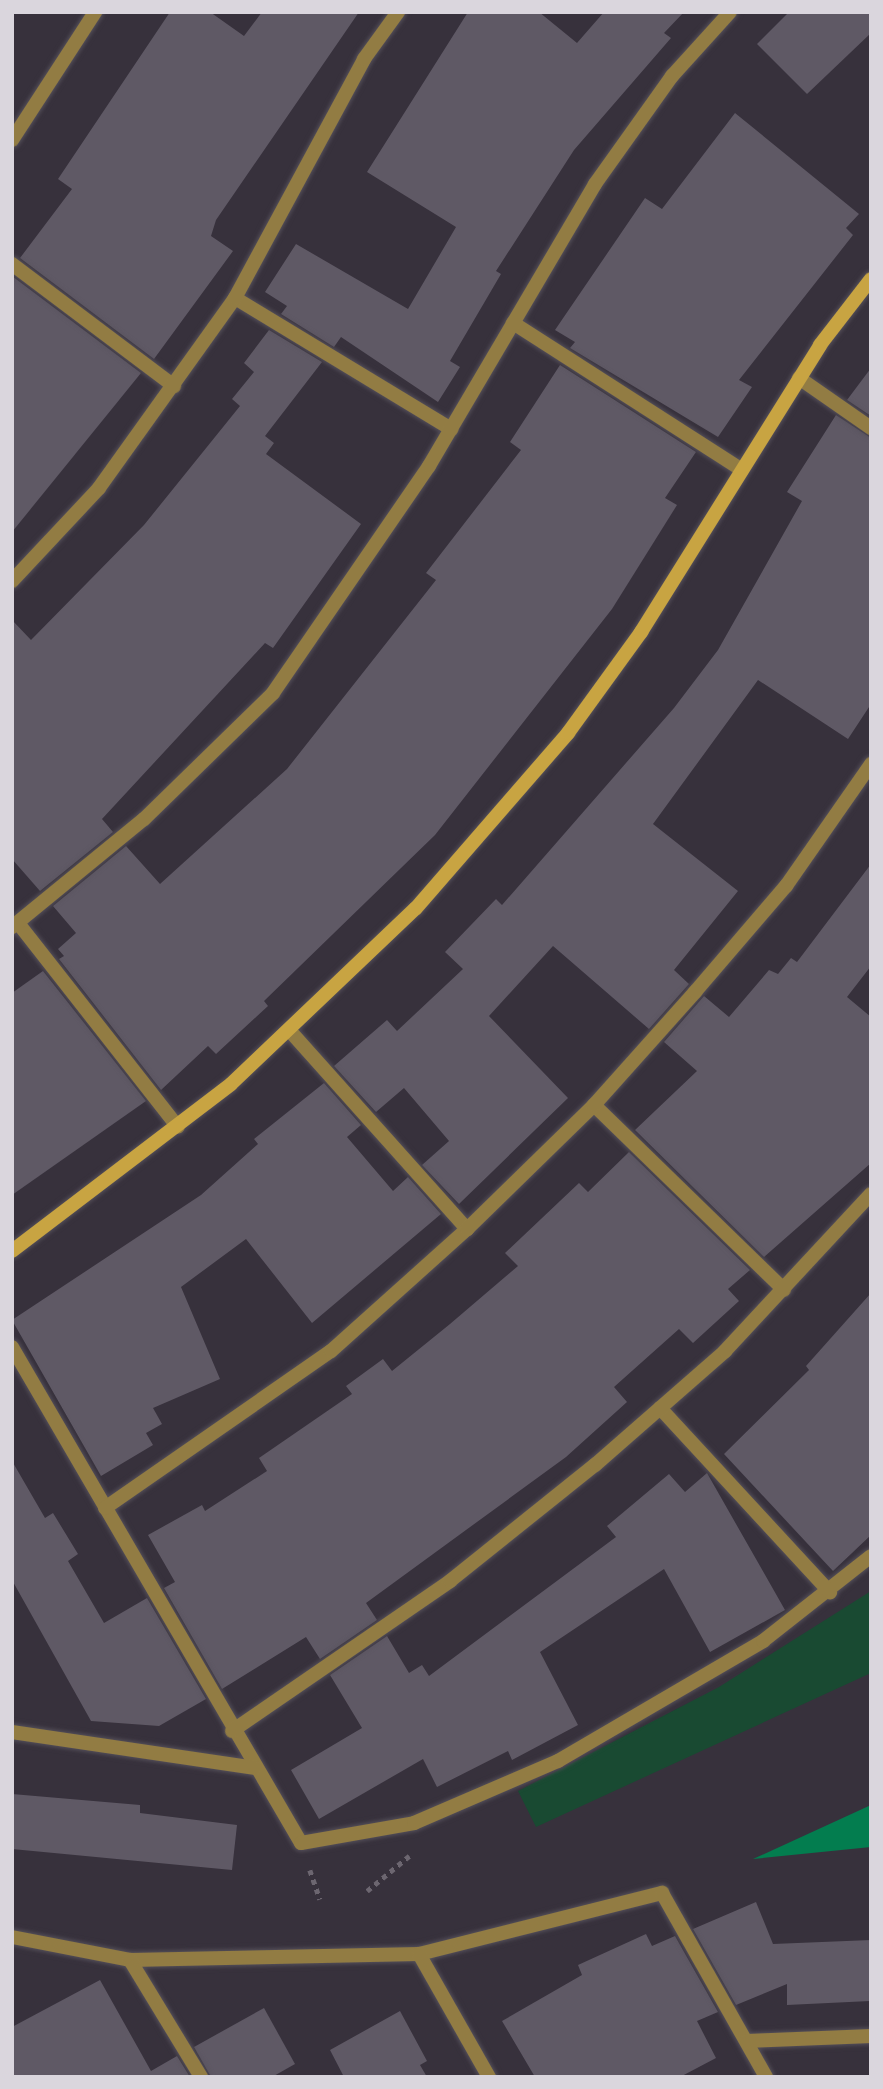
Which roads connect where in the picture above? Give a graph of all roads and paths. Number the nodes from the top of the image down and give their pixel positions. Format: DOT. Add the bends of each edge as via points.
graph roads {
  1 [pos="95,12"];
  2 [pos="398,12"];
  3 [pos="730,12"];
  4 [pos="12,140"];
  5 [pos="12,264"];
  6 [pos="871,279"];
  7 [pos="235,298"];
  8 [pos="513,323"];
  9 [pos="799,378"];
  10 [pos="174,386"];
  11 [pos="871,428"];
  12 [pos="451,429"];
  13 [pos="742,470"];
  14 [pos="12,581"];
  15 [pos="871,764"];
  16 [pos="15,925"];
  17 [pos="290,1031"];
  18 [pos="594,1105"];
  19 [pos="178,1127"];
  20 [pos="871,1194"];
  21 [pos="467,1228"];
  22 [pos="12,1251"];
  23 [pos="784,1290"];
  24 [pos="12,1347"];
  25 [pos="660,1408"];
  26 [pos="105,1508"];
  27 [pos="871,1556"];
  28 [pos="830,1592"];
  29 [pos="232,1731"];
  30 [pos="12,1732"];
  31 [pos="255,1768"];
  32 [pos="12,1937"];
  33 [pos="419,1954"];
  34 [pos="130,1960"];
  35 [pos="871,2036"];
  36 [pos="747,2041"];
  37 [pos="201,2077"];
  38 [pos="489,2077"];
  39 [pos="766,2077"];
  1 -- 4 [label="street"];
  2 -- 7 [label="street" via="364,59"];
  3 -- 8 [label="street" via="672,76 603,173"];
  5 -- 10 [label="street"];
  6 -- 9 [label="street"];
  7 -- 10 [label="street"];
  7 -- 12 [label="street"];
  8 -- 12 [label="street"];
  8 -- 13 [label="street"];
  9 -- 11 [label="street"];
  9 -- 13 [label="street"];
  10 -- 14 [label="street" via="99,488"];
  12 -- 16 [label="street" via="361,571 273,693 144,819"];
  13 -- 17 [label="street" via="642,632 568,733 416,908"];
  15 -- 18 [label="street" via="786,886"];
  16 -- 19 [label="street"];
  17 -- 19 [label="street"];
  17 -- 21 [label="street"];
  18 -- 21 [label="street"];
  18 -- 23 [label="street"];
  19 -- 22 [label="street"];
  20 -- 23 [label="street"];
  21 -- 26 [label="street" via="331,1351"];
  23 -- 25 [label="street"];
  24 -- 26 [label="street"];
  25 -- 28 [label="street"];
  25 -- 29 [label="street" via="450,1581"];
  26 -- 29 [label="street"];
  27 -- 28 [label="street"];
  28 -- 31 [label="street" via="763,1641 558,1761 414,1823 300,1843"];
  29 -- 31 [label="street"];
  30 -- 31 [label="street"];
  32 -- 34 [label="street"];
  33 -- 34 [label="street"];
  33 -- 36 [label="street" via="662,1893"];
  33 -- 38 [label="street"];
  34 -- 37 [label="street"];
  35 -- 36 [label="street"];
  36 -- 39 [label="street"];
}
